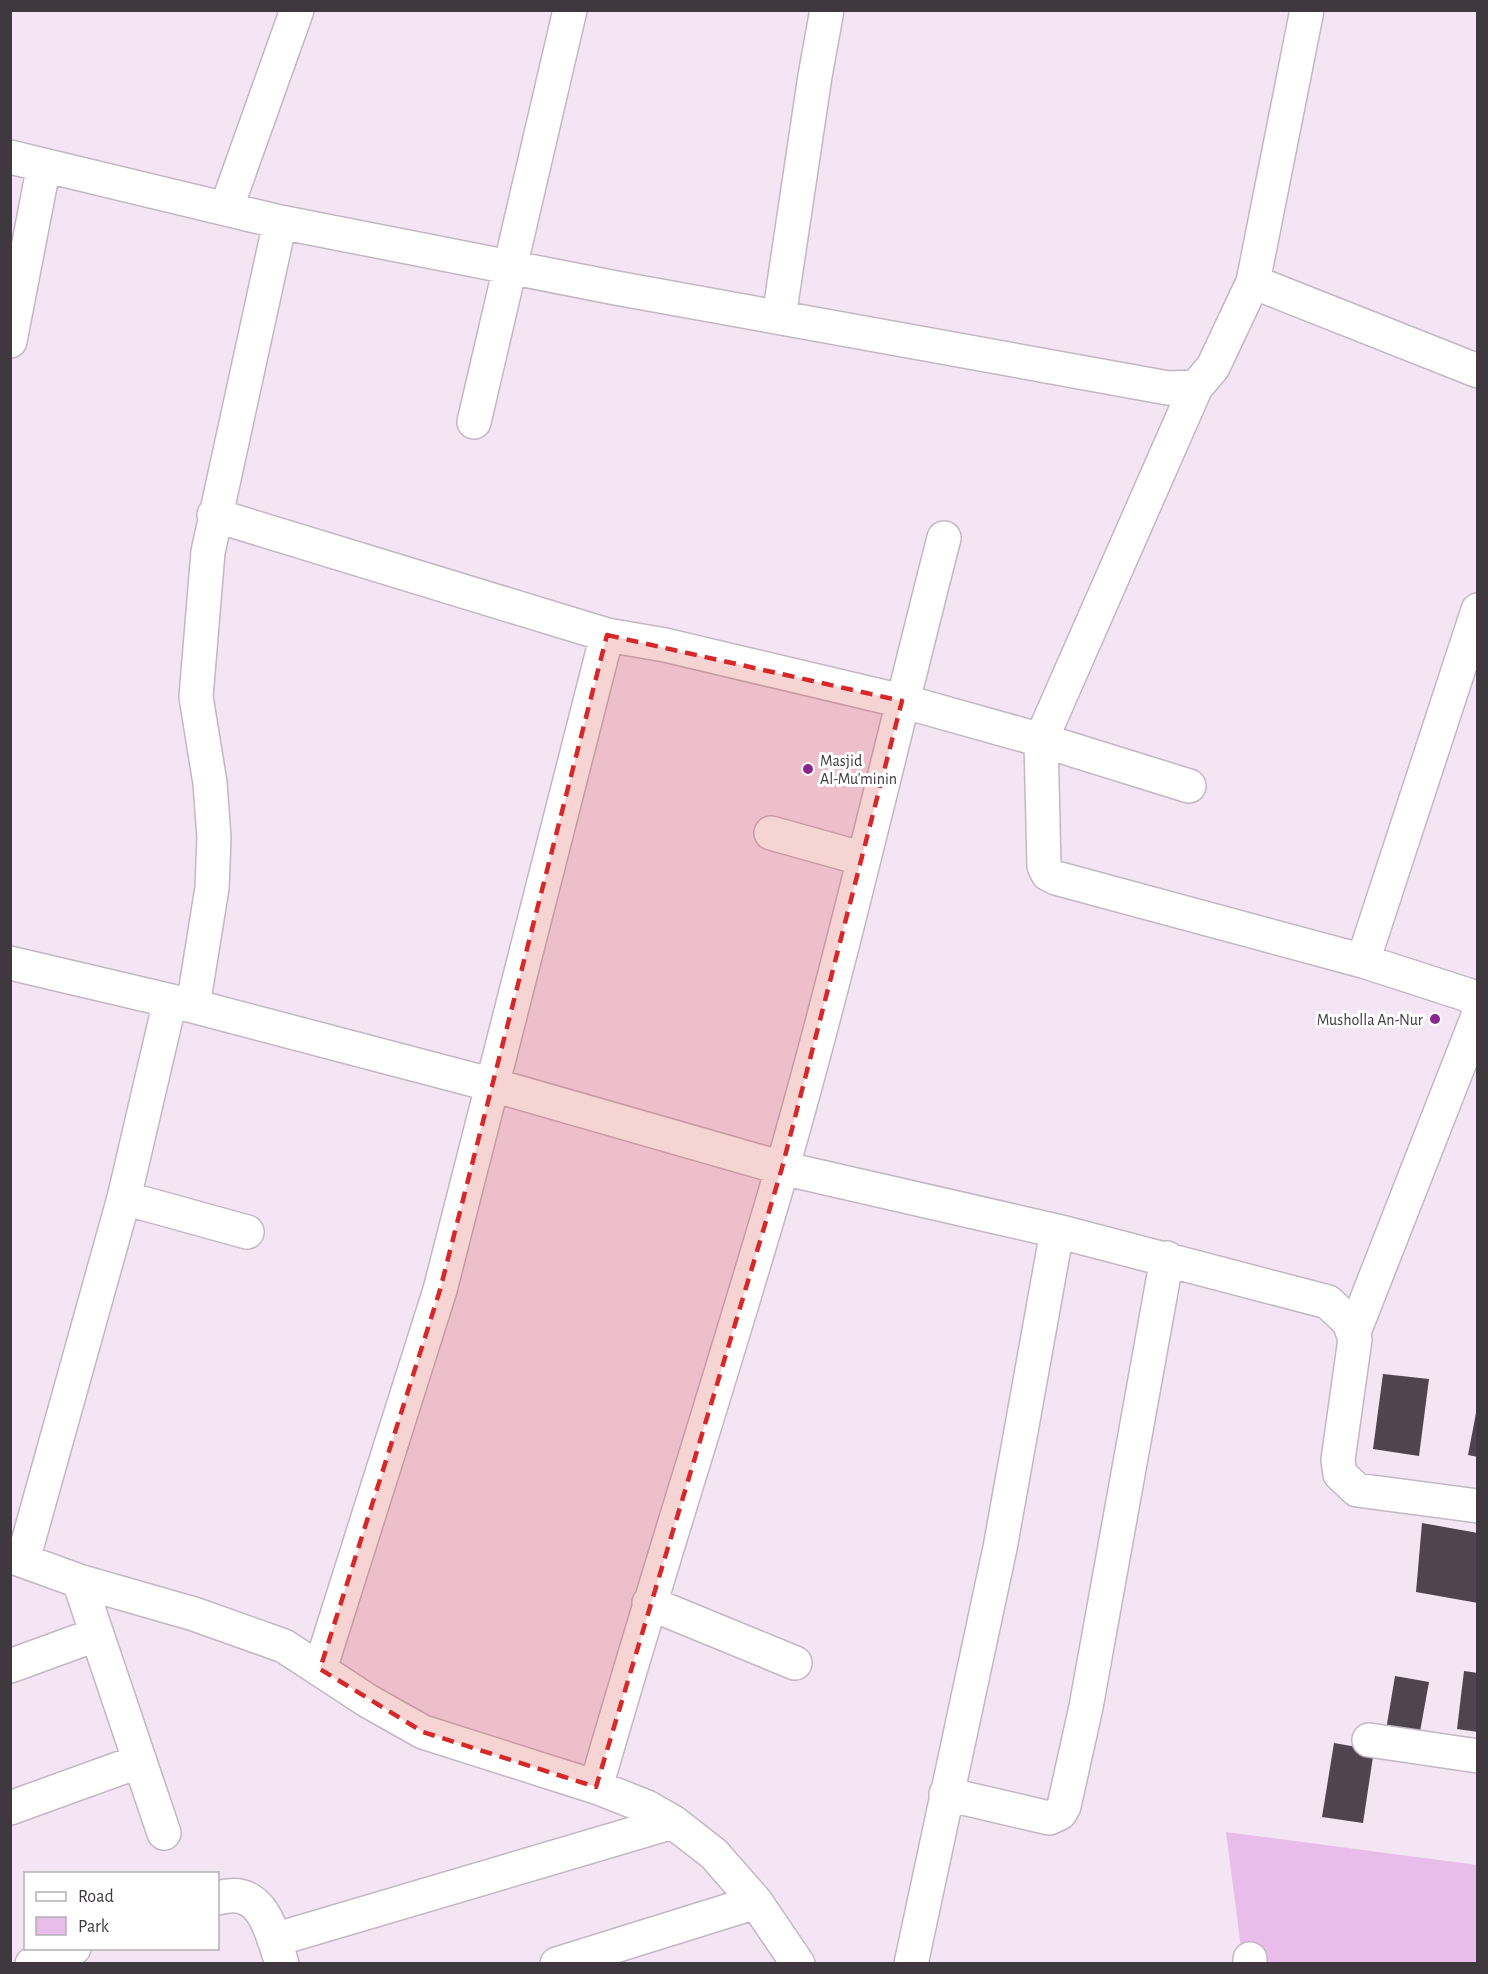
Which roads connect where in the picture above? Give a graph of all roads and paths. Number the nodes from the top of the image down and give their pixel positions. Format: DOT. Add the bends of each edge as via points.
graph roads {
  1 [pos="297,10"];
  2 [pos="570,10"];
  3 [pos="827,10"];
  4 [pos="1307,10"];
  5 [pos="10,157"];
  6 [pos="44,165"];
  7 [pos="226,209"];
  8 [pos="280,222"];
  9 [pos="510,265"];
  10 [pos="1252,282"];
  11 [pos="779,317"];
  12 [pos="10,341"];
  13 [pos="1478,371"];
  14 [pos="1196,387"];
  15 [pos="474,422"];
  16 [pos="214,515"];
  17 [pos="944,538"];
  18 [pos="1478,610"];
  19 [pos="607,635"];
  20 [pos="902,701"];
  21 [pos="1041,740"];
  22 [pos="1189,786"];
  23 [pos="771,833"];
  24 [pos="864,859"];
  25 [pos="1363,961"];
  26 [pos="10,963"];
  27 [pos="182,1003"];
  28 [pos="1478,1004"];
  29 [pos="1478,1016"];
  30 [pos="493,1085"];
  31 [pos="782,1168"];
  32 [pos="124,1198"];
  33 [pos="1057,1231"];
  34 [pos="247,1232"];
  35 [pos="1167,1258"];
  36 [pos="1354,1332"];
  37 [pos="1478,1506"];
  38 [pos="17,1558"];
  39 [pos="80,1581"];
  40 [pos="649,1603"];
  41 [pos="96,1635"];
  42 [pos="795,1663"];
  43 [pos="10,1666"];
  44 [pos="320,1669"];
  45 [pos="1369,1740"];
  46 [pos="1478,1756"];
  47 [pos="140,1761"];
  48 [pos="596,1787"];
  49 [pos="946,1794"];
  50 [pos="10,1808"];
  51 [pos="673,1822"];
  52 [pos="165,1833"];
  53 [pos="219,1898"];
  54 [pos="756,1902"];
  55 [pos="69,1950"];
  56 [pos="278,1952"];
  57 [pos="33,1963"];
  58 [pos="557,1964"];
  59 [pos="798,1964"];
  60 [pos="911,1964"];
  1 -- 7 [label="street"];
  2 -- 9 [label="street"];
  3 -- 11 [label="street"];
  4 -- 10 [label="street"];
  5 -- 6 [label="street"];
  6 -- 7 [label="street"];
  6 -- 12 [label="street"];
  7 -- 8 [label="street"];
  8 -- 9 [label="street"];
  8 -- 16 [label="street"];
  9 -- 11 [label="street"];
  9 -- 15 [label="street"];
  10 -- 13 [label="street"];
  10 -- 14 [label="street" via="1213,367"];
  11 -- 14 [label="street" via="1046,368 1168,388"];
  14 -- 21 [label="street"];
  16 -- 19 [label="street"];
  16 -- 27 [label="street" via="196,697 210,783 212,888"];
  17 -- 20 [label="street"];
  18 -- 25 [label="street"];
  19 -- 20 [label="street"];
  19 -- 30 [label="street"];
  20 -- 21 [label="street"];
  20 -- 24 [label="street"];
  21 -- 22 [label="street"];
  21 -- 25 [label="street" via="1043,860 1048,874"];
  23 -- 24 [label="street"];
  24 -- 31 [label="street"];
  25 -- 28 [label="street" via="1471,996"];
  26 -- 27 [label="street"];
  27 -- 30 [label="street"];
  27 -- 32 [label="street"];
  29 -- 36 [label="street"];
  30 -- 31 [label="street"];
  30 -- 44 [label="street" via="440,1290"];
  31 -- 33 [label="street"];
  31 -- 40 [label="street"];
  32 -- 34 [label="street"];
  32 -- 38 [label="street"];
  33 -- 35 [label="street"];
  33 -- 49 [label="street" via="1000,1548"];
  35 -- 36 [label="street" via="1328,1302 1343,1314"];
  35 -- 49 [label="street" via="1086,1707 1064,1806 1049,1818"];
  36 -- 37 [label="street" via="1355,1357 1338,1460 1340,1474 1357,1491"];
  38 -- 39 [label="street"];
  39 -- 41 [label="street"];
  39 -- 44 [label="street" via="194,1614 284,1646"];
  40 -- 42 [label="street"];
  40 -- 48 [label="street"];
  41 -- 43 [label="street"];
  41 -- 47 [label="street"];
  44 -- 48 [label="street" via="423,1732"];
  45 -- 46 [label="street"];
  47 -- 50 [label="street"];
  47 -- 52 [label="street"];
  48 -- 51 [label="street"];
  49 -- 60 [label="street"];
  51 -- 54 [label="street" via="714,1854"];
  51 -- 56 [label="street"];
  53 -- 56 [label="street" via="245,1896 260,1906"];
  54 -- 58 [label="street"];
  54 -- 59 [label="street"];
  55 -- 57 [label="street"];
}
